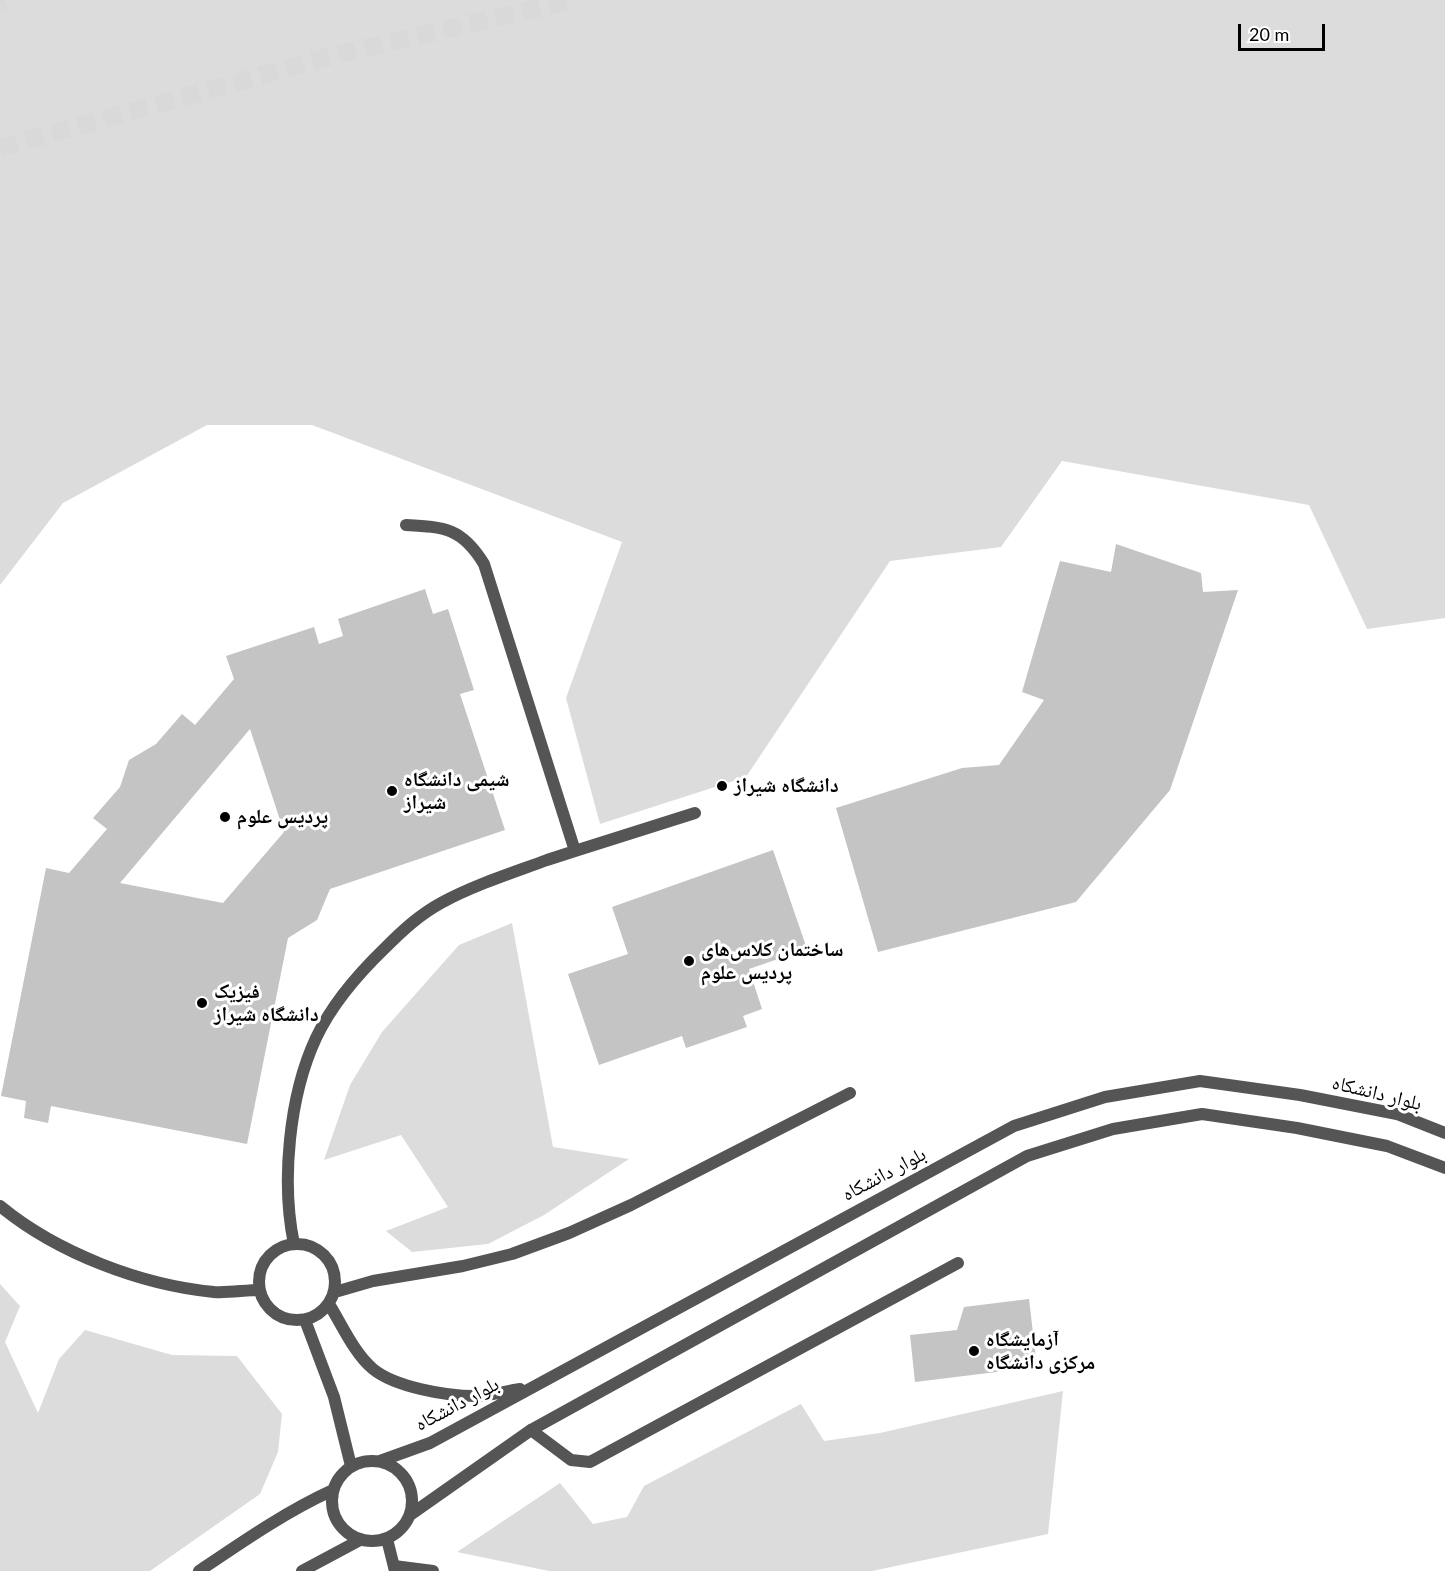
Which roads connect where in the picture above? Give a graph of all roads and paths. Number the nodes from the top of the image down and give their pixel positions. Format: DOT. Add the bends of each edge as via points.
graph roads {
  1 [pos="406,525"];
  2 [pos="695,813"];
  3 [pos="575,851"];
  4 [pos="850,1093"];
  5 [pos="1445,1133"];
  6 [pos="1445,1168"];
  7 [pos="0,1206"];
  8 [pos="294,1244"];
  9 [pos="958,1263"];
  10 [pos="260,1290"];
  11 [pos="334,1292"];
  12 [pos="329,1304"];
  13 [pos="305,1320"];
  14 [pos="530,1387"];
  15 [pos="531,1430"];
  16 [pos="380,1461"];
  17 [pos="351,1466"];
  18 [pos="333,1490"];
  19 [pos="410,1515"];
  20 [pos="387,1539"];
  21 [pos="360,1540"];
  22 [pos="394,1568"];
  23 [pos="199,1571"];
  24 [pos="303,1571"];
  25 [pos="433,1571"];
  1 -- 3 [label="street" via="443,528 461,536 474,547 484,564"];
  2 -- 3 [label="street"];
  3 -- 8 [label="street" via="478,886 411,922 377,955 334,1007 308,1059 291,1133 287,1190"];
  4 -- 11 [label="street" via="569,1233 512,1254"];
  5 -- 14 [label="street, بلوار دانشکاه" via="1397,1114 1200,1081 1105,1097 1014,1126"];
  6 -- 15 [label="street" via="1388,1146 1202,1114 1113,1129 1027,1156"];
  7 -- 10 [label="street" via="41,1235 115,1270 216,1292"];
  8 -- 10 [label="street" via="267,1259 259,1279"];
  8 -- 11 [label="street" via="317,1249 327,1257 336,1280"];
  9 -- 15 [label="street" via="590,1462 571,1460"];
  10 -- 13 [label="street" via="272,1311 282,1317"];
  11 -- 12 [label="street"];
  12 -- 13 [label="street"];
  12 -- 14 [label="street" via="359,1353 385,1377 413,1387 475,1396"];
  13 -- 17 [label="street" via="334,1397"];
  14 -- 16 [label="street, بلوار دانشکاه" via="430,1443"];
  15 -- 19 [label="street"];
  16 -- 17 [label="street"];
  16 -- 19 [label="street" via="404,1475 412,1501"];
  17 -- 18 [label="street"];
  18 -- 21 [label="street" via="333,1515 349,1535"];
  18 -- 23 [label="street" via="258,1531"];
  19 -- 20 [label="street" via="405,1525"];
  20 -- 21 [label="street"];
  20 -- 22 [label="street"];
  21 -- 24 [label="street"];
  22 -- 25 [label="street"];
}
